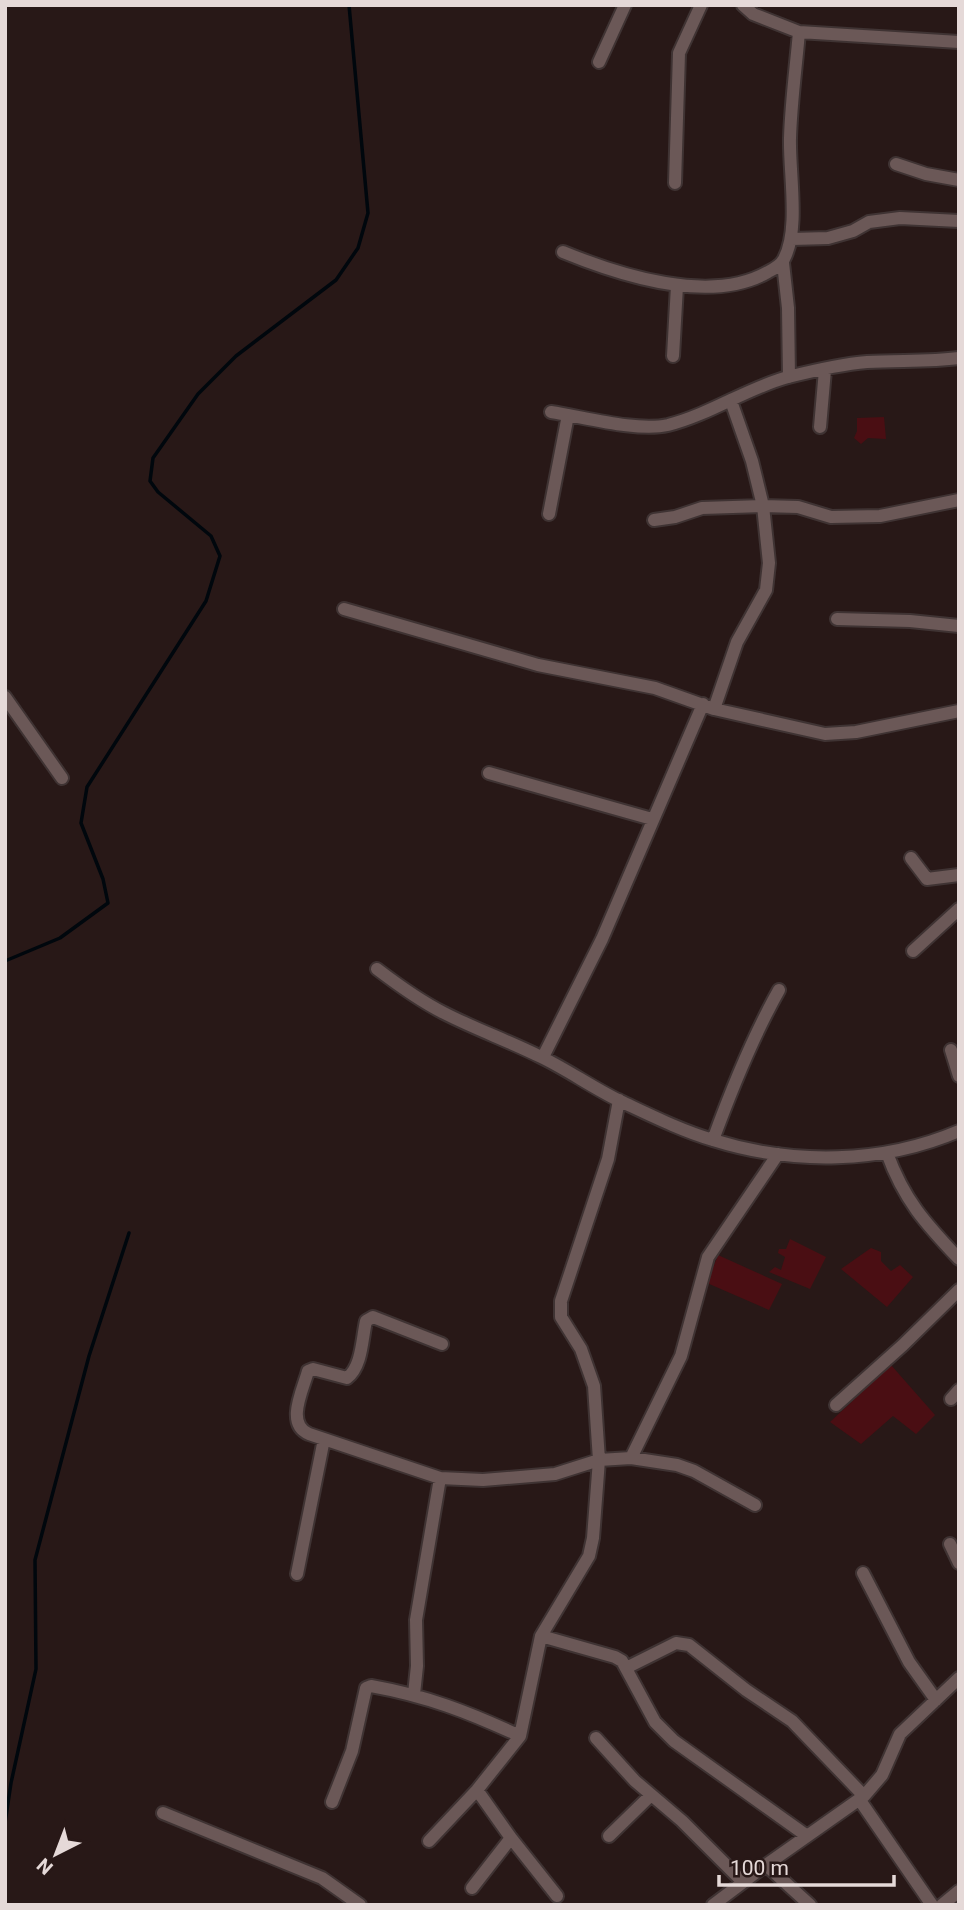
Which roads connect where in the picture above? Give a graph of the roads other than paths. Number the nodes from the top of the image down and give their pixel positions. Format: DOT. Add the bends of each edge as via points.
graph roads {
  1 [pos="625,5"];
  2 [pos="701,5"];
  3 [pos="743,5"];
  4 [pos="799,32"];
  5 [pos="959,42"];
  6 [pos="599,62"];
  7 [pos="896,164"];
  8 [pos="959,180"];
  9 [pos="675,183"];
  10 [pos="959,221"];
  11 [pos="792,239"];
  12 [pos="563,252"];
  13 [pos="783,263"];
  14 [pos="677,285"];
  15 [pos="673,356"];
  16 [pos="959,358"];
  17 [pos="825,370"];
  18 [pos="789,377"];
  19 [pos="731,401"];
  20 [pos="551,412"];
  21 [pos="568,415"];
  22 [pos="820,427"];
  23 [pos="959,500"];
  24 [pos="763,506"];
  25 [pos="549,514"];
  26 [pos="654,520"];
  27 [pos="344,609"];
  28 [pos="837,620"];
  29 [pos="959,626"];
  30 [pos="5,697"];
  31 [pos="708,707"];
  32 [pos="959,711"];
  33 [pos="489,773"];
  34 [pos="62,778"];
  35 [pos="652,818"];
  36 [pos="911,858"];
  37 [pos="959,875"];
  38 [pos="959,909"];
  39 [pos="913,951"];
  40 [pos="377,969"];
  41 [pos="779,990"];
  42 [pos="951,1050"];
  43 [pos="543,1057"];
  44 [pos="959,1076"];
  45 [pos="619,1100"];
  46 [pos="959,1131"];
  47 [pos="713,1140"];
  48 [pos="887,1153"];
  49 [pos="778,1154"];
  50 [pos="959,1259"];
  51 [pos="959,1290"];
  52 [pos="442,1344"];
  53 [pos="836,1405"];
  54 [pos="324,1439"];
  55 [pos="631,1458"];
  56 [pos="599,1460"];
  57 [pos="440,1478"];
  58 [pos="755,1504"];
  59 [pos="950,1544"];
  60 [pos="959,1563"];
  61 [pos="863,1573"];
  62 [pos="296,1574"];
  63 [pos="541,1636"];
  64 [pos="626,1668"];
  65 [pos="959,1678"];
  66 [pos="414,1694"];
  67 [pos="936,1700"];
  68 [pos="520,1736"];
  69 [pos="596,1738"];
  70 [pos="477,1790"];
  71 [pos="650,1796"];
  72 [pos="862,1798"];
  73 [pos="332,1802"];
  74 [pos="163,1814"];
  75 [pos="609,1836"];
  76 [pos="807,1836"];
  77 [pos="511,1838"];
  78 [pos="429,1841"];
  79 [pos="765,1865"];
  80 [pos="743,1882"];
  81 [pos="472,1888"];
  82 [pos="959,1891"];
  83 [pos="557,1896"];
  84 [pos="360,1905"];
  85 [pos="713,1905"];
  86 [pos="810,1905"];
  87 [pos="932,1905"];
  88 [pos="942,1905"];
  1 -- 6 [label="street"];
  2 -- 9 [label="street" via="679,53"];
  3 -- 4 [label="street" via="753,14"];
  4 -- 5 [label="street"];
  4 -- 11 [label="street" via="790,137"];
  7 -- 8 [label="street"];
  10 -- 11 [label="street" via="900,218 869,222 828,238"];
  11 -- 13 [label="street"];
  12 -- 14 [label="street"];
  13 -- 14 [label="street" via="757,279 734,284"];
  13 -- 18 [label="street"];
  14 -- 15 [label="street"];
  16 -- 17 [label="street" via="865,362"];
  17 -- 18 [label="street"];
  17 -- 22 [label="street"];
  18 -- 19 [label="street"];
  19 -- 21 [label="street" via="666,425"];
  19 -- 24 [label="street"];
  20 -- 21 [label="street"];
  21 -- 25 [label="street"];
  23 -- 24 [label="street" via="880,516 831,517 798,507"];
  24 -- 26 [label="street" via="702,508"];
  24 -- 31 [label="street" via="769,563 765,590"];
  27 -- 31 [label="street" via="538,665 655,688"];
  28 -- 29 [label="street"];
  30 -- 34 [label="street"];
  31 -- 32 [label="street" via="825,734"];
  31 -- 35 [label="street"];
  33 -- 35 [label="street"];
  35 -- 43 [label="street" via="602,939"];
  36 -- 37 [label="street" via="927,879"];
  38 -- 39 [label="street"];
  40 -- 43 [label="street" via="444,1014"];
  41 -- 47 [label="street" via="750,1044"];
  42 -- 44 [label="street"];
  43 -- 45 [label="street"];
  45 -- 47 [label="street"];
  45 -- 56 [label="street" via="608,1159 561,1301 561,1317 581,1349 594,1386"];
  46 -- 48 [label="street"];
  47 -- 49 [label="street"];
  48 -- 49 [label="street" via="840,1157"];
  48 -- 50 [label="street" via="911,1205"];
  49 -- 55 [label="street" via="708,1257 681,1356"];
  51 -- 53 [label="street"];
  52 -- 54 [label="street" via="369,1318 353,1374 346,1378 308,1371 296,1417 298,1426"];
  54 -- 57 [label="street"];
  54 -- 62 [label="street"];
  55 -- 56 [label="street"];
  55 -- 58 [label="street" via="694,1471"];
  56 -- 57 [label="street" via="555,1474"];
  56 -- 63 [label="street" via="589,1556"];
  57 -- 66 [label="street" via="416,1620"];
  59 -- 60 [label="street"];
  61 -- 67 [label="street" via="909,1662"];
  63 -- 64 [label="street" via="615,1657"];
  63 -- 68 [label="street"];
  64 -- 72 [label="street" via="676,1643 688,1645 792,1721"];
  64 -- 76 [label="street" via="655,1723 674,1741"];
  65 -- 67 [label="street"];
  66 -- 68 [label="street"];
  66 -- 73 [label="street" via="366,1688 352,1751"];
  67 -- 72 [label="street" via="900,1734 882,1775"];
  68 -- 70 [label="street"];
  69 -- 71 [label="street"];
  70 -- 77 [label="street"];
  70 -- 78 [label="street"];
  71 -- 75 [label="street"];
  71 -- 80 [label="street"];
  72 -- 76 [label="street"];
  72 -- 87 [label="street"];
  74 -- 84 [label="street" via="322,1878"];
  76 -- 79 [label="street"];
  77 -- 81 [label="street"];
  77 -- 83 [label="street"];
  79 -- 80 [label="street"];
  79 -- 86 [label="street"];
  80 -- 85 [label="street"];
  82 -- 88 [label="street"];
}
